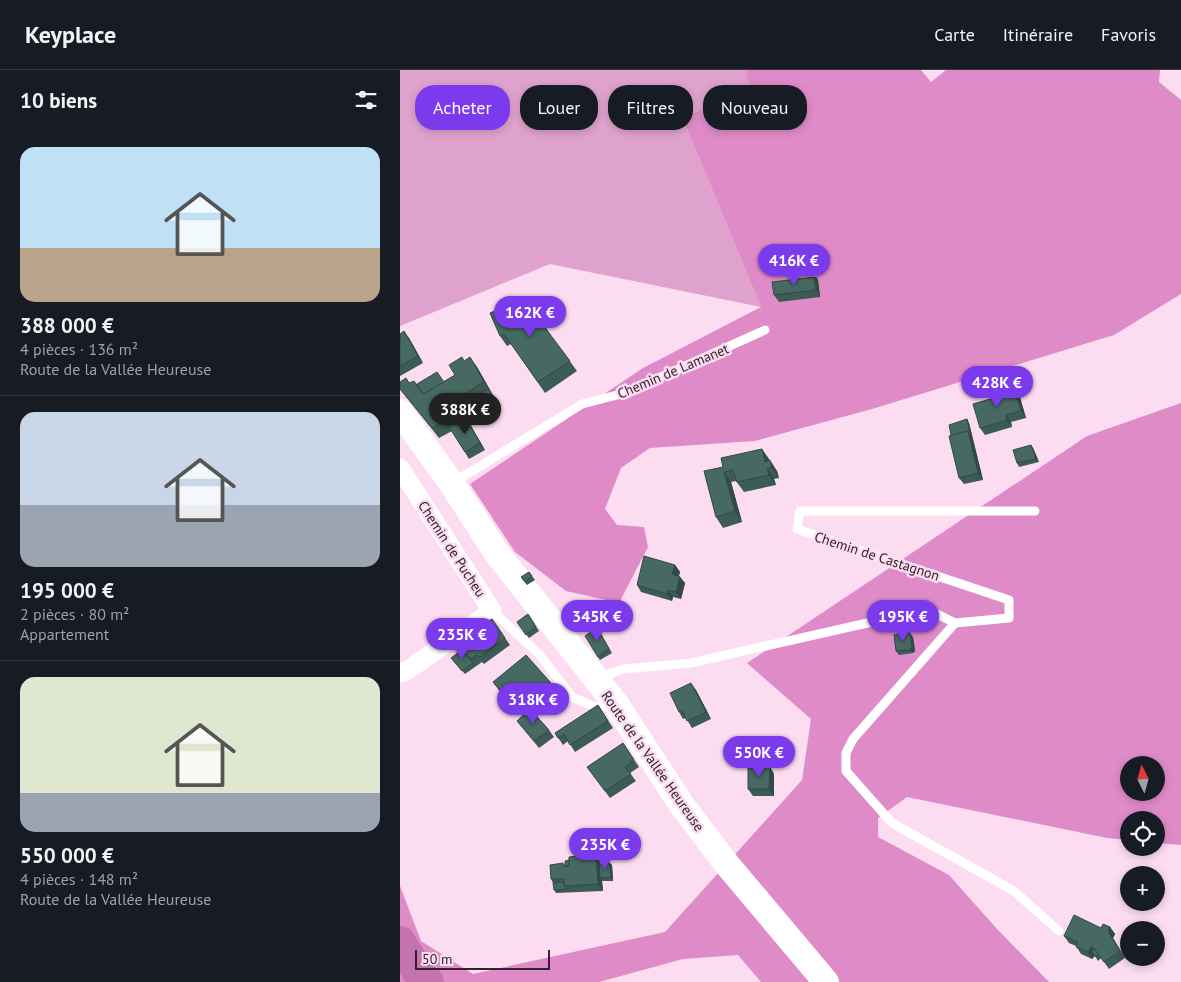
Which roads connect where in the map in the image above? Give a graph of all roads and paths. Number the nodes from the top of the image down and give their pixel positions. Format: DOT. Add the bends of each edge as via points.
graph roads {
  1 [pos="766,330"];
  2 [pos="400,412"];
  3 [pos="400,468"];
  4 [pos="452,484"];
  5 [pos="1035,511"];
  6 [pos="492,611"];
  7 [pos="955,622"];
  8 [pos="400,673"];
  9 [pos="597,680"];
  10 [pos="616,704"];
  11 [pos="1060,931"];
  12 [pos="826,982"];
  1 -- 4 [label="lane, Chemin de Lamanet" via="625,394 582,404"];
  2 -- 4 [label="street, Route de la Vallée Heureuse"];
  3 -- 6 [label="street, Chemin de Pucheu"];
  4 -- 9 [label="street, Route de la Vallée Heureuse" via="504,563"];
  5 -- 7 [label="lane, Chemin de Castagnon" via="800,511 797,529 1008,600 1009,618"];
  6 -- 8 [label="street, Chemin de Pucheu"];
  6 -- 10 [label="lane" via="539,654 572,697 595,707"];
  7 -- 9 [label="lane, Chemin de Castagnon" via="933,612 885,619 690,663 623,668"];
  7 -- 11 [label="lane" via="853,739 846,753 846,771 892,823 1014,891"];
  9 -- 10 [label="street, Route de la Vallée Heureuse"];
  10 -- 12 [label="street, Route de la Vallée Heureuse" via="681,804 725,862"];
}
